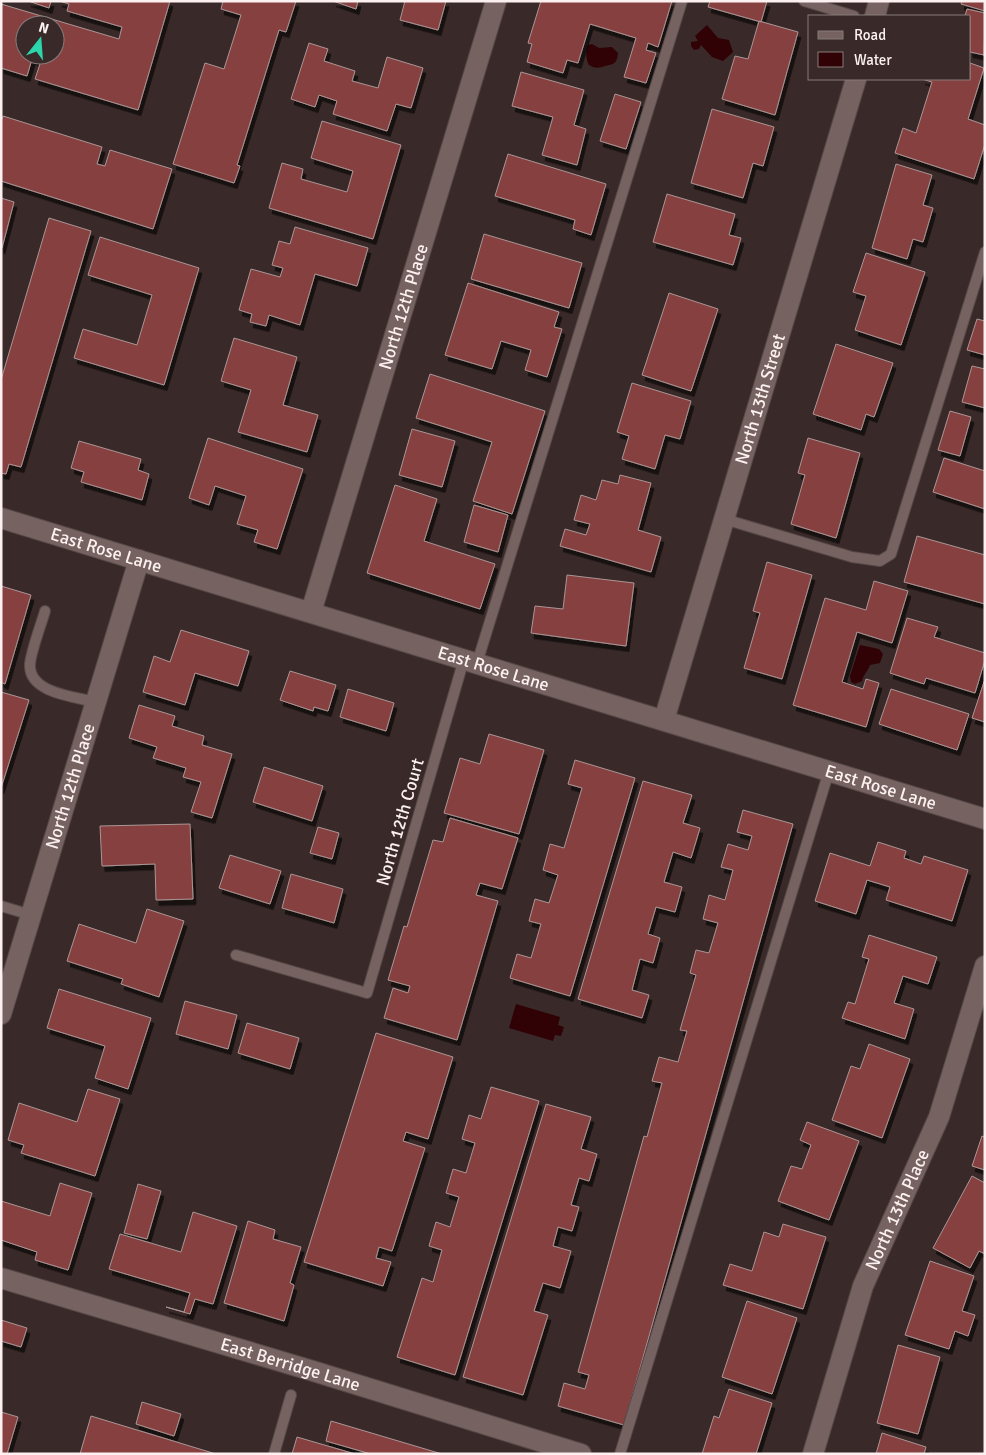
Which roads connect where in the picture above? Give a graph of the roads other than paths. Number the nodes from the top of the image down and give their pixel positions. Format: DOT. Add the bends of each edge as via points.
graph roads {
  1 [pos="496,1"];
  2 [pos="682,1"];
  3 [pos="804,1"];
  4 [pos="880,1"];
  5 [pos="851,15"];
  6 [pos="875,15"];
  7 [pos="856,80"];
  8 [pos="985,252"];
  9 [pos="1,518"];
  10 [pos="724,519"];
  11 [pos="139,560"];
  12 [pos="45,611"];
  13 [pos="311,612"];
  14 [pos="471,661"];
  15 [pos="96,702"];
  16 [pos="664,720"];
  17 [pos="829,770"];
  18 [pos="985,819"];
  19 [pos="1,906"];
  20 [pos="31,915"];
  21 [pos="236,956"];
  22 [pos="985,966"];
  23 [pos="1,1014"];
  24 [pos="1,1278"];
  25 [pos="291,1395"];
  26 [pos="274,1454"];
  27 [pos="581,1454"];
  28 [pos="620,1454"];
  29 [pos="813,1454"];
  1 -- 13 [label="street, North 12th Place"];
  2 -- 14 [label="lane, North 12th Court"];
  3 -- 5 [label="lane"];
  4 -- 6 [label="street"];
  7 -- 10 [label="street, North 13th Street"];
  8 -- 10 [label="lane" via="891,554 880,561 852,557"];
  9 -- 11 [label="street, East Rose Lane"];
  10 -- 16 [label="street, North 13th Street"];
  11 -- 13 [label="street, East Rose Lane"];
  11 -- 15 [label="street, North 12th Place"];
  12 -- 15 [label="lane" via="30,665 32,678 54,692"];
  13 -- 14 [label="street, East Rose Lane"];
  14 -- 16 [label="street, East Rose Lane"];
  14 -- 21 [label="lane, North 12th Court" via="368,993"];
  15 -- 20 [label="street, North 12th Place"];
  16 -- 17 [label="street, East Rose Lane"];
  17 -- 18 [label="street, East Rose Lane"];
  17 -- 28 [label="lane"];
  19 -- 20 [label="lane"];
  20 -- 23 [label="street, North 12th Place"];
  22 -- 29 [label="street, North 13th Place" via="939,1117 862,1286"];
  24 -- 27 [label="street, East Berridge Lane"];
  25 -- 26 [label="lane"];
}
